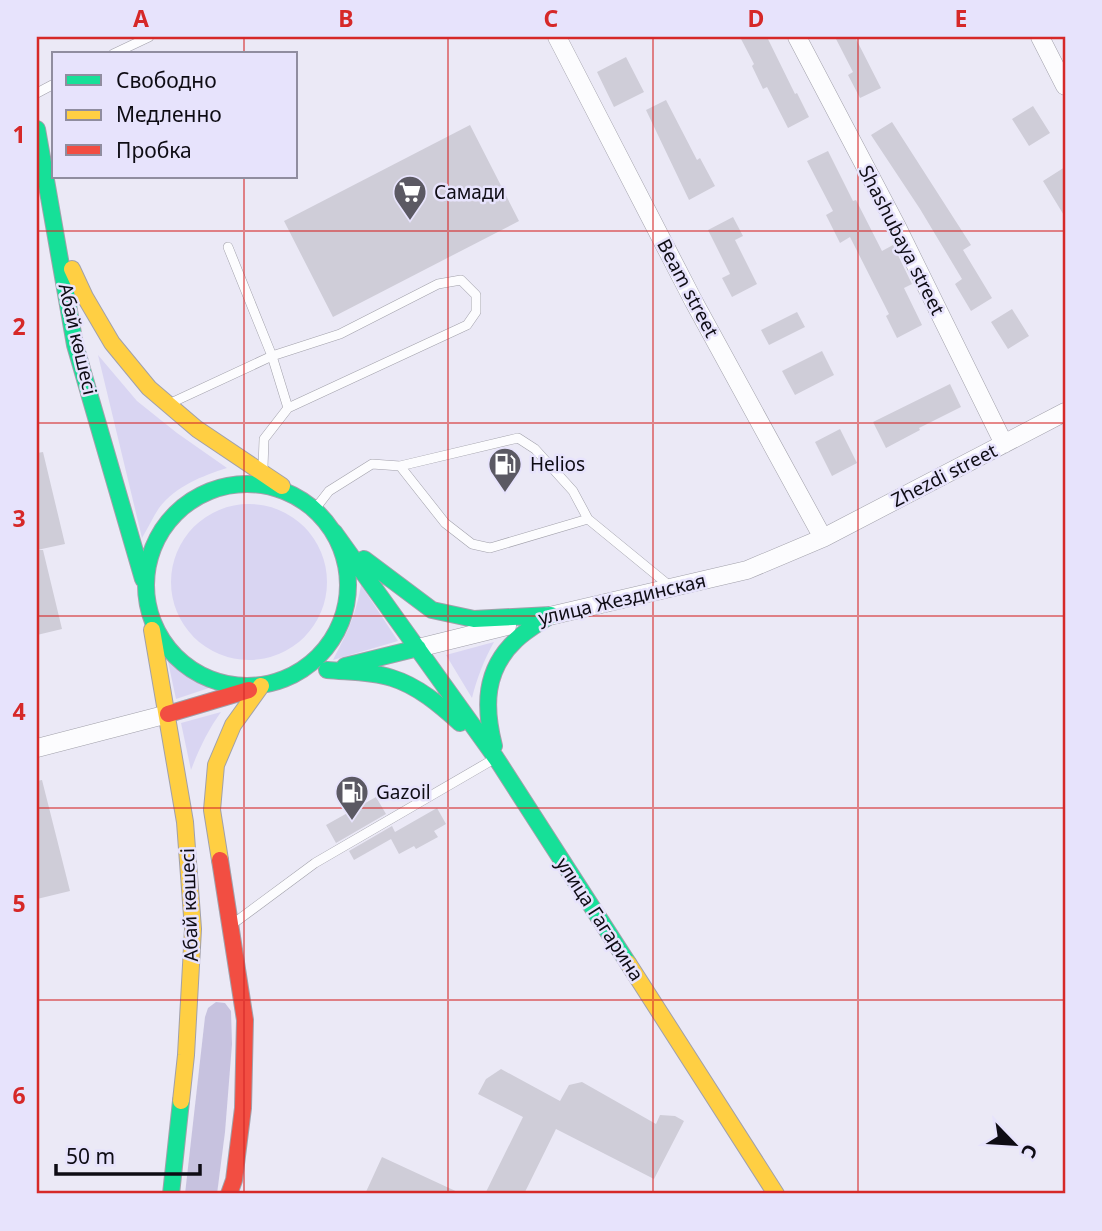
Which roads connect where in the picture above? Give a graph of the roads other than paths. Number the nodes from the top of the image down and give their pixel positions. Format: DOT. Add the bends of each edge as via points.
graph roads {
  1 [pos="149,37"];
  2 [pos="557,37"];
  3 [pos="797,37"];
  4 [pos="1040,37"];
  5 [pos="117,52"];
  6 [pos="1065,86"];
  7 [pos="37,129"];
  8 [pos="57,236"];
  9 [pos="228,247"];
  10 [pos="272,356"];
  11 [pos="169,405"];
  12 [pos="288,408"];
  13 [pos="1065,412"];
  14 [pos="1004,444"];
  15 [pos="400,466"];
  16 [pos="263,474"];
  17 [pos="295,495"];
  18 [pos="315,509"];
  19 [pos="588,519"];
  20 [pos="334,532"];
  21 [pos="823,538"];
  22 [pos="145,587"];
  23 [pos="671,587"];
  24 [pos="551,615"];
  25 [pos="150,618"];
  26 [pos="418,648"];
  27 [pos="327,670"];
  28 [pos="281,681"];
  29 [pos="261,686"];
  30 [pos="168,714"];
  31 [pos="37,748"];
  32 [pos="496,758"];
  33 [pos="230,926"];
  34 [pos="171,1194"];
  35 [pos="229,1194"];
  36 [pos="776,1194"];
  1 -- 5 [label="lane"];
  2 -- 21 [label="street, Beam street"];
  3 -- 14 [label="street, Shashubaya street"];
  4 -- 6 [label="street"];
  7 -- 8 [label="main road, Абай көшесі"];
  8 -- 11 [label="main road" via="111,343"];
  8 -- 22 [label="main road, Абай көшесі" via="75,345"];
  9 -- 10 [label="lane"];
  10 -- 11 [label="lane"];
  10 -- 12 [label="lane"];
  10 -- 12 [label="lane" via="341,334 438,284 461,280 475,295 476,312 467,325"];
  11 -- 16 [label="main road"];
  12 -- 16 [label="lane" via="264,439"];
  13 -- 14 [label="street, Zhezdi street"];
  14 -- 21 [label="street, Zhezdi street"];
  15 -- 18 [label="lane" via="372,464 329,491"];
  15 -- 19 [label="lane" via="445,523 472,544 490,548"];
  15 -- 19 [label="lane" via="518,438 535,449 573,491"];
  16 -- 17 [label="main road"];
  17 -- 18 [label="main road"];
  17 -- 22 [label="main road" via="267,485 237,484 208,491 182,507 162,529 149,557"];
  18 -- 20 [label="main road"];
  19 -- 23 [label="lane"];
  20 -- 24 [label="main road" via="432,610 474,619"];
  20 -- 26 [label="main road, улица Гагарина"];
  20 -- 28 [label="main road" via="346,560 349,590 343,619 328,646 307,667"];
  21 -- 23 [label="street, улица Жездинская" via="747,570"];
  22 -- 25 [label="main road"];
  23 -- 24 [label="street, улица Жездинская"];
  24 -- 26 [label="street, улица Жездинская"];
  24 -- 32 [label="main road" via="518,637 496,666 486,712"];
  25 -- 29 [label="main road" via="163,643 182,664 233,686"];
  25 -- 30 [label="main road, Абай көшесі"];
  26 -- 27 [label="main road"];
  26 -- 32 [label="main road, улица Гагарина"];
  27 -- 28 [label="main road"];
  27 -- 32 [label="main road" via="391,678 415,688 452,715"];
  28 -- 29 [label="main road"];
  29 -- 30 [label="main road"];
  29 -- 33 [label="main road, Абай көшесі" via="233,724 216,765 212,810"];
  30 -- 31 [label="street"];
  30 -- 34 [label="main road, Абай көшесі" via="185,822 193,929"];
  32 -- 33 [label="lane" via="315,863"];
  32 -- 36 [label="main road, улица Гагарина"];
  33 -- 35 [label="main road, Абай көшесі" via="245,1020 243,1108"];
}
